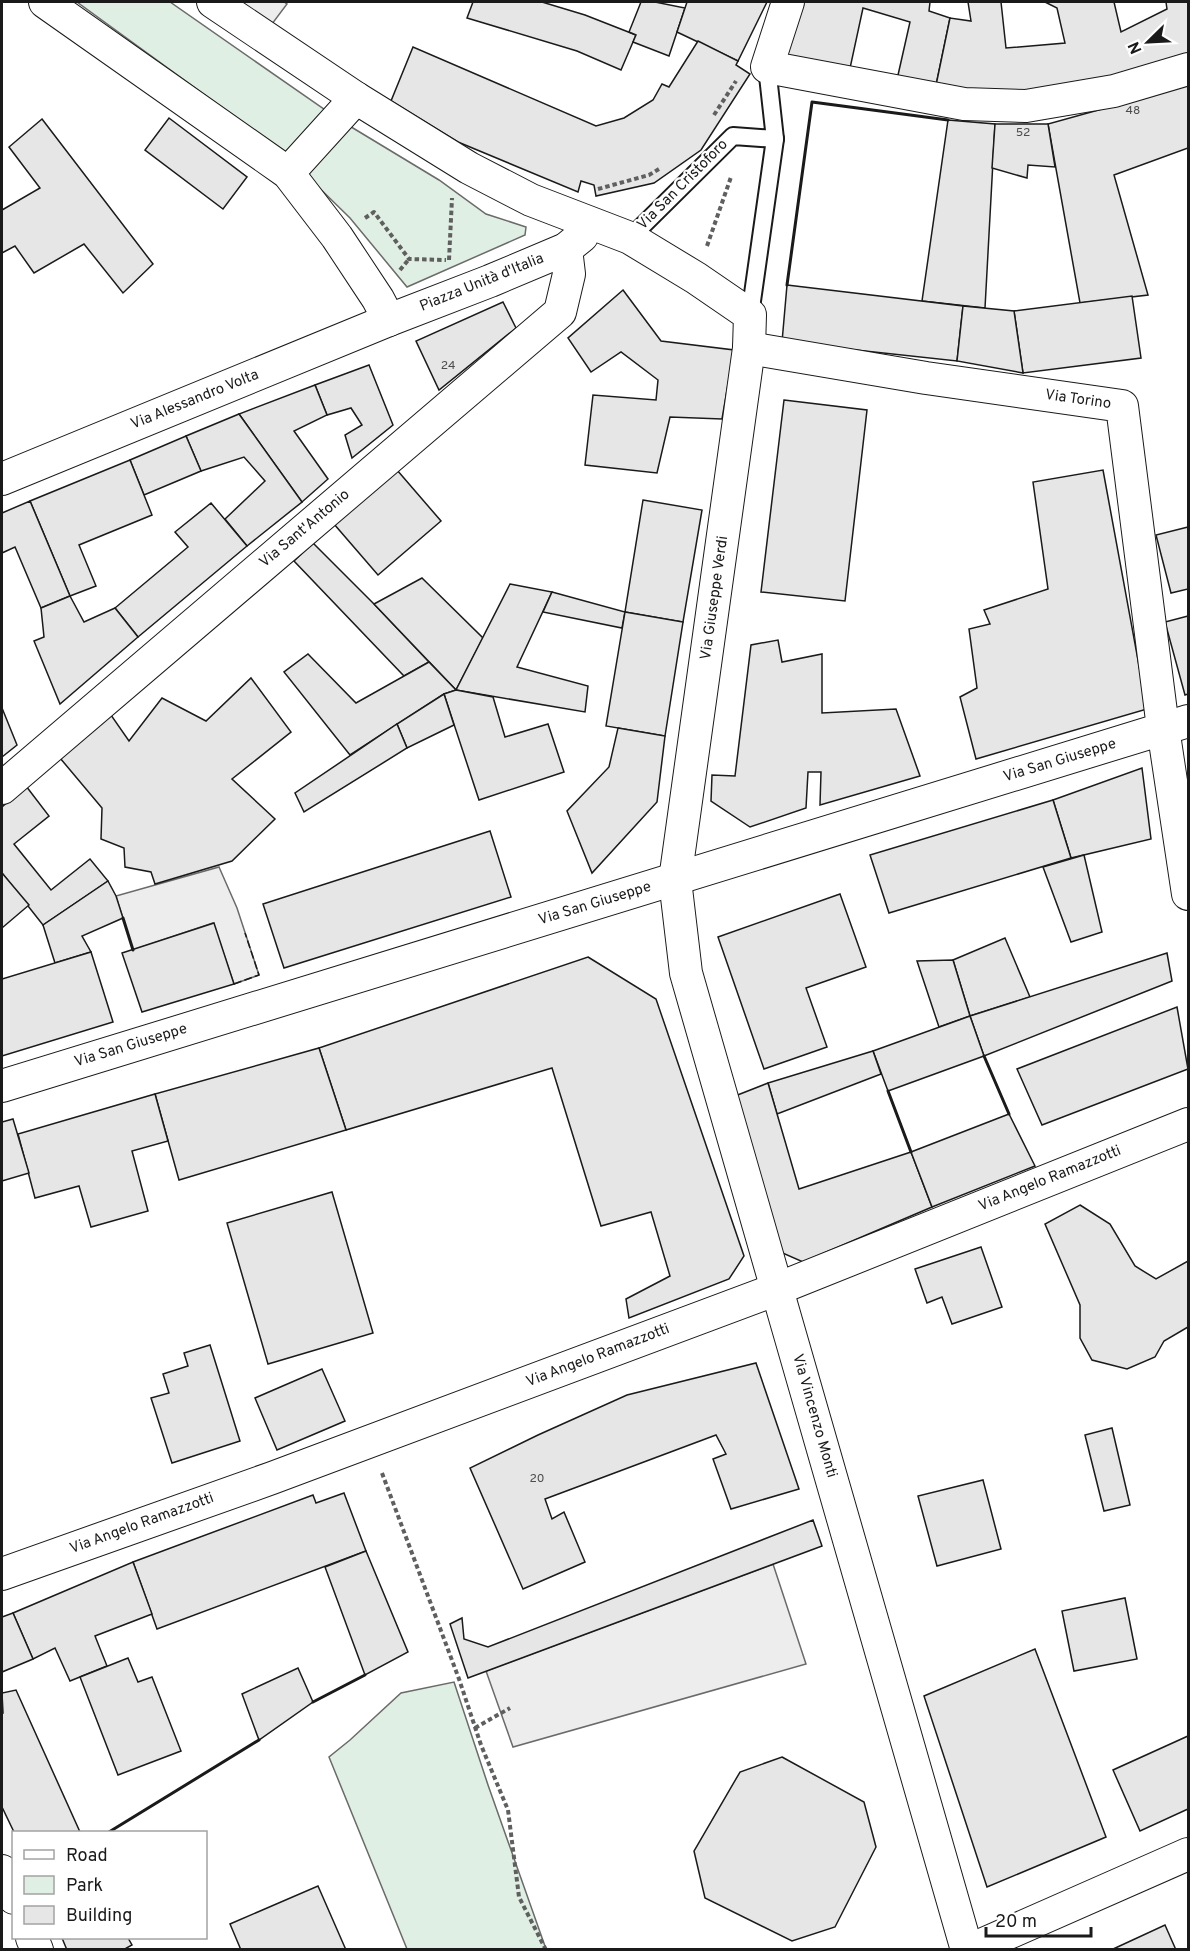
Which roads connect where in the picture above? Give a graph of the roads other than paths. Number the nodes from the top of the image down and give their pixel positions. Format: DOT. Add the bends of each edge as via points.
graph roads {
  1 [pos="213,2"];
  2 [pos="788,2"];
  3 [pos="48,3"];
  4 [pos="766,67"];
  5 [pos="1188,69"];
  6 [pos="356,98"];
  7 [pos="775,139"];
  8 [pos="288,173"];
  9 [pos="595,226"];
  10 [pos="630,238"];
  11 [pos="566,249"];
  12 [pos="750,315"];
  13 [pos="389,320"];
  14 [pos="749,348"];
  15 [pos="2,479"];
  16 [pos="1176,725"];
  17 [pos="2,788"];
  18 [pos="675,880"];
  19 [pos="1188,894"];
  20 [pos="2,1086"];
  21 [pos="1188,1124"];
  22 [pos="777,1289"];
  23 [pos="2,1574"];
  24 [pos="1188,1854"];
  25 [pos="2,1871"];
  26 [pos="12,1894"];
  27 [pos="969,1950"];
  1 -- 6 [label="street"];
  2 -- 4 [label="street"];
  3 -- 8 [label="street"];
  4 -- 5 [label="street" via="964,104 1026,106 1113,91"];
  4 -- 7 [label="lane"];
  6 -- 8 [label="street"];
  6 -- 9 [label="street" via="469,168 531,200"];
  7 -- 10 [label="lane, Via San Cristoforo" via="733,136"];
  7 -- 12 [label="lane"];
  8 -- 13 [label="street" via="337,237"];
  9 -- 10 [label="street"];
  9 -- 11 [label="street, Piazza Unità d'Italia"];
  10 -- 12 [label="street"];
  11 -- 13 [label="street, Piazza Unità d'Italia"];
  11 -- 17 [label="street, Via Sant'Antonio" via="569,274 560,312"];
  12 -- 14 [label="street, Via Giuseppe Verdi"];
  13 -- 15 [label="street, Via Alessandro Volta"];
  14 -- 16 [label="street, Via Torino" via="1122,406"];
  14 -- 18 [label="street, Via Giuseppe Verdi"];
  16 -- 18 [label="street, Via San Giuseppe"];
  16 -- 19 [label="street"];
  18 -- 20 [label="street, Via San Giuseppe"];
  18 -- 22 [label="street, Via Vincenzo Monti" via="686,973"];
  21 -- 22 [label="street, Via Angelo Ramazzotti"];
  22 -- 23 [label="street, Via Angelo Ramazzotti"];
  22 -- 27 [label="street, Via Vincenzo Monti"];
  24 -- 27 [label="street"];
  25 -- 26 [label="street"];
}
